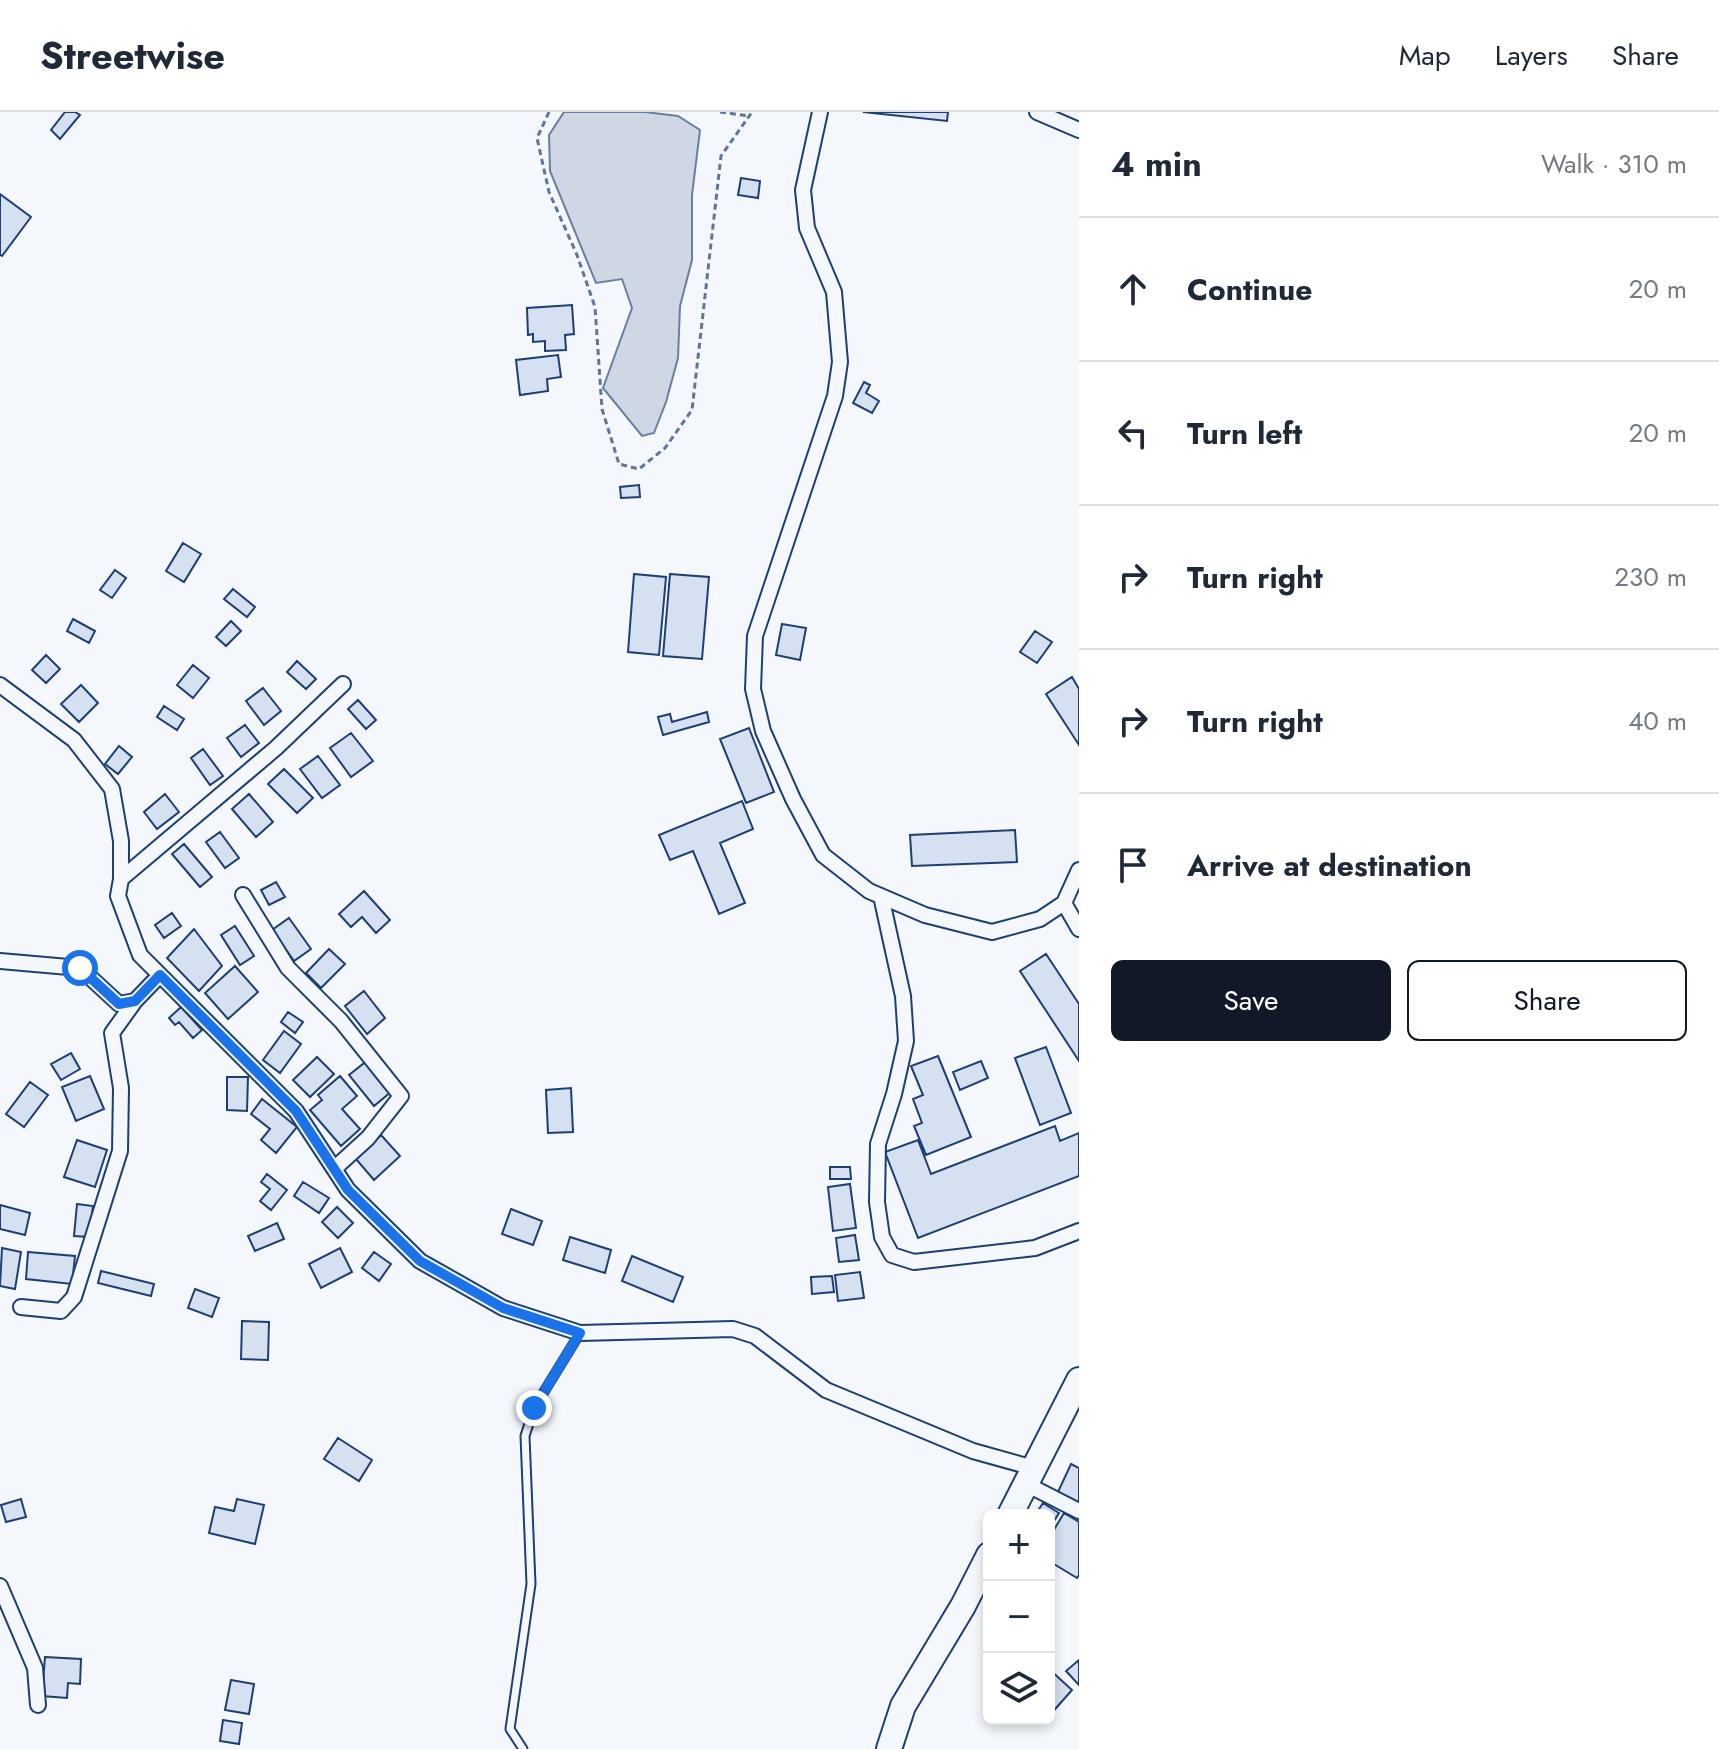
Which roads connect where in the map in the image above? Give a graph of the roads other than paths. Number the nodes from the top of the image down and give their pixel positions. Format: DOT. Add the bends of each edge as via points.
graph roads {
  1 [pos="820,112"];
  2 [pos="1037,112"];
  3 [pos="1079,130"];
  4 [pos="343,684"];
  5 [pos="0,685"];
  6 [pos="1079,870"];
  7 [pos="121,879"];
  8 [pos="243,895"];
  9 [pos="881,896"];
  10 [pos="1064,903"];
  11 [pos="1079,929"];
  12 [pos="0,961"];
  13 [pos="160,975"];
  14 [pos="135,1001"];
  15 [pos="335,1168"];
  16 [pos="1079,1231"];
  17 [pos="21,1307"];
  18 [pos="580,1333"];
  19 [pos="1079,1380"];
  20 [pos="1030,1476"];
  21 [pos="1013,1509"];
  22 [pos="1079,1511"];
  23 [pos="983,1567"];
  24 [pos="0,1586"];
  25 [pos="38,1705"];
  26 [pos="523,1749"];
  27 [pos="889,1749"];
  1 -- 9 [label="street" via="803,190 807,228 834,292 840,362 835,396 755,636 753,689 763,731 823,855"];
  2 -- 3 [label="street"];
  4 -- 7 [label="street"];
  5 -- 7 [label="street" via="74,740 112,789"];
  6 -- 10 [label="street"];
  7 -- 13 [label="street" via="118,896 140,955"];
  8 -- 15 [label="street" via="288,968 341,1021 401,1096 368,1138"];
  9 -- 10 [label="street" via="925,915 992,932 1040,919"];
  9 -- 16 [label="street" via="903,996 906,1041 878,1144 880,1226 892,1255 914,1262 1035,1248"];
  10 -- 11 [label="street"];
  12 -- 14 [label="street" via="80,968 119,1004"];
  13 -- 14 [label="street"];
  13 -- 15 [label="street" via="296,1111"];
  14 -- 17 [label="street" via="112,1033 121,1088 120,1151 74,1297 61,1311"];
  15 -- 18 [label="street" via="348,1190 420,1261 503,1308"];
  18 -- 20 [label="street" via="733,1329 755,1336 826,1390"];
  18 -- 26 [label="lane" via="534,1408 525,1436 531,1584 510,1729"];
  19 -- 20 [label="main road"];
  20 -- 21 [label="main road"];
  20 -- 22 [label="street"];
  23 -- 27 [label="main road" via="903,1706"];
  24 -- 25 [label="street" via="35,1668"];
}
